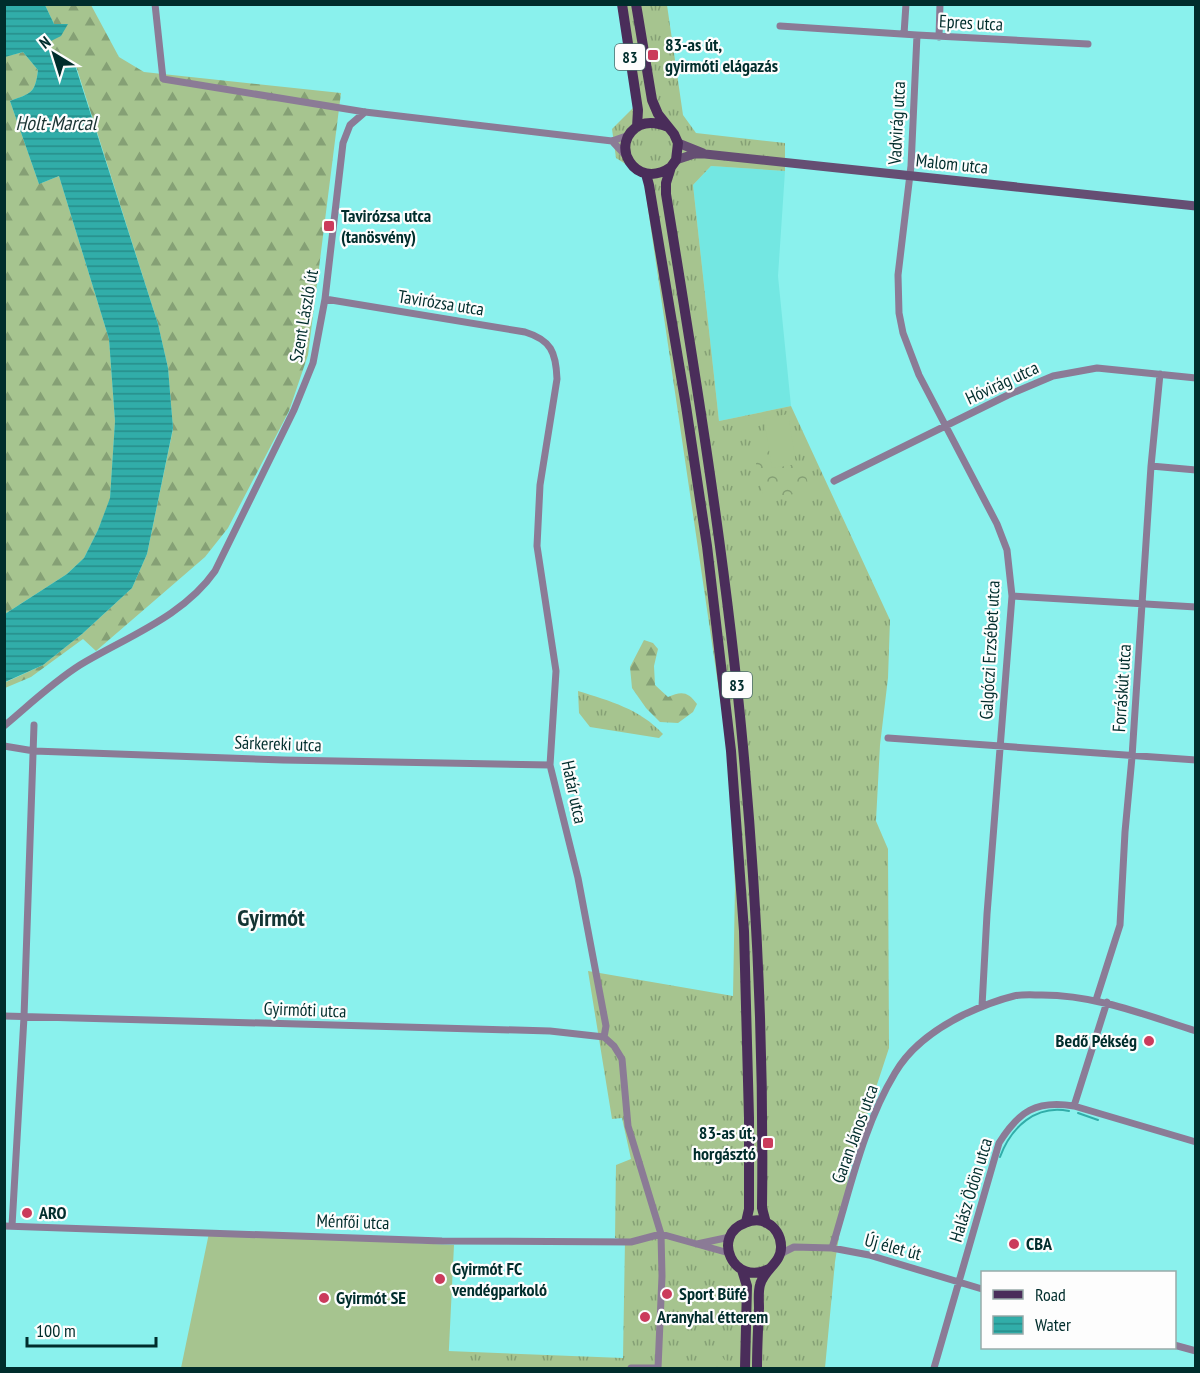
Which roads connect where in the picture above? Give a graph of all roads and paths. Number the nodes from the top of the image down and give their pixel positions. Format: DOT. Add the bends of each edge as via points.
graph roads {
  1 [pos="155,4"];
  2 [pos="622,4"];
  3 [pos="636,4"];
  4 [pos="906,4"];
  5 [pos="940,4"];
  6 [pos="780,26"];
  7 [pos="904,34"];
  8 [pos="917,35"];
  9 [pos="939,37"];
  10 [pos="1088,44"];
  11 [pos="365,112"];
  12 [pos="668,128"];
  13 [pos="633,131"];
  14 [pos="612,141"];
  15 [pos="678,143"];
  16 [pos="705,154"];
  17 [pos="627,158"];
  18 [pos="673,164"];
  19 [pos="646,174"];
  20 [pos="909,176"];
  21 [pos="1196,206"];
  22 [pos="325,299"];
  23 [pos="549,345"];
  24 [pos="1160,374"];
  25 [pos="1196,378"];
  26 [pos="947,426"];
  27 [pos="1151,466"];
  28 [pos="1196,470"];
  29 [pos="834,481"];
  30 [pos="1012,596"];
  31 [pos="1143,605"];
  32 [pos="1196,607"];
  33 [pos="34,724"];
  34 [pos="4,726"];
  35 [pos="888,738"];
  36 [pos="999,744"];
  37 [pos="4,746"];
  38 [pos="34,750"];
  39 [pos="1132,757"];
  40 [pos="1196,760"];
  41 [pos="550,765"];
  42 [pos="1096,999"];
  43 [pos="1107,1002"];
  44 [pos="982,1006"];
  45 [pos="4,1016"];
  46 [pos="24,1017"];
  47 [pos="1196,1031"];
  48 [pos="604,1037"];
  49 [pos="1074,1106"];
  50 [pos="1196,1142"];
  51 [pos="746,1222"];
  52 [pos="766,1223"];
  53 [pos="8,1226"];
  54 [pos="661,1234"];
  55 [pos="779,1236"];
  56 [pos="730,1237"];
  57 [pos="697,1245"];
  58 [pos="794,1246"];
  59 [pos="832,1248"];
  60 [pos="729,1253"];
  61 [pos="780,1254"];
  62 [pos="769,1269"];
  63 [pos="742,1270"];
  64 [pos="958,1281"];
  65 [pos="981,1288"];
  66 [pos="1176,1346"];
  67 [pos="1196,1351"];
  68 [pos="631,1368"];
  69 [pos="745,1368"];
  70 [pos="757,1368"];
  71 [pos="934,1368"];
  1 -- 11 [label="street" via="163,80"];
  2 -- 13 [label="main road, 83" via="638,110"];
  3 -- 12 [label="main road, 83" via="652,100"];
  4 -- 7 [label="street"];
  5 -- 9 [label="street"];
  6 -- 7 [label="street, Epres utca"];
  7 -- 8 [label="street, Epres utca"];
  8 -- 9 [label="street, Epres utca"];
  8 -- 20 [label="street, Vadvirág utca"];
  9 -- 10 [label="street, Epres utca"];
  11 -- 14 [label="street"];
  11 -- 22 [label="street, Szent László út" via="350,125 343,143"];
  12 -- 13 [label="main road" via="653,122"];
  12 -- 15 [label="main road, 83"];
  13 -- 14 [label="street"];
  13 -- 17 [label="main road, 83"];
  14 -- 17 [label="street"];
  15 -- 16 [label="main road"];
  15 -- 18 [label="main road, 83"];
  16 -- 18 [label="main road" via="694,154"];
  16 -- 20 [label="main road, Malom utca"];
  17 -- 19 [label="main road"];
  18 -- 19 [label="main road" via="655,175"];
  18 -- 52 [label="main road, 83" via="666,194 719,536 743,747 757,937 762,1208"];
  19 -- 51 [label="main road, 83" via="707,546 731,751 744,931 749,1118"];
  20 -- 21 [label="main road, Malom utca"];
  20 -- 26 [label="street, Galgóczi Erzsébet utca" via="898,275 899,313 919,375"];
  22 -- 23 [label="street, Tavirózsa utca" via="525,332"];
  22 -- 34 [label="street, Szent László út" via="313,363 294,410 206,583 177,610 78,666"];
  23 -- 41 [label="street, Határ utca" via="557,379 540,485 537,546 556,671"];
  24 -- 25 [label="street, Hóvirág utca"];
  24 -- 26 [label="street, Hóvirág utca" via="1097,369 1053,376"];
  24 -- 27 [label="street, Forráskút utca"];
  26 -- 29 [label="street, Hóvirág utca"];
  26 -- 30 [label="street, Galgóczi Erzsébet utca" via="1007,550"];
  27 -- 28 [label="street"];
  27 -- 31 [label="street, Forráskút utca"];
  30 -- 31 [label="street"];
  30 -- 36 [label="street, Galgóczi Erzsébet utca"];
  31 -- 32 [label="street"];
  31 -- 39 [label="street, Forráskút utca"];
  33 -- 38 [label="street"];
  35 -- 36 [label="street"];
  36 -- 39 [label="street"];
  36 -- 44 [label="street, Galgóczi Erzsébet utca"];
  37 -- 38 [label="street, Sárkereki utca"];
  38 -- 41 [label="street, Sárkereki utca"];
  38 -- 46 [label="street"];
  39 -- 40 [label="street"];
  39 -- 42 [label="street, Forráskút utca" via="1120,925"];
  41 -- 48 [label="street, Határ utca" via="578,878 606,1026"];
  42 -- 43 [label="street, Garan János utca"];
  42 -- 44 [label="street, Garan János utca" via="1017,995"];
  43 -- 47 [label="street, Garan János utca"];
  43 -- 49 [label="street"];
  44 -- 59 [label="street, Garan János utca" via="944,1024 912,1050 896,1071 868,1131"];
  45 -- 46 [label="street, Gyirmóti utca"];
  46 -- 48 [label="street, Gyirmóti utca" via="550,1031"];
  46 -- 53 [label="street"];
  48 -- 54 [label="street" via="621,1059 628,1126"];
  49 -- 50 [label="street, Halász Ödön utca"];
  49 -- 64 [label="street, Halász Ödön utca" via="1038,1106 1010,1124 999,1143"];
  51 -- 52 [label="main road"];
  51 -- 56 [label="main road"];
  52 -- 55 [label="main road"];
  53 -- 54 [label="street, Ménfői utca" via="442,1241 630,1242"];
  54 -- 57 [label="street"];
  54 -- 68 [label="street" via="658,1368"];
  55 -- 58 [label="street"];
  55 -- 61 [label="main road"];
  56 -- 57 [label="street"];
  56 -- 60 [label="main road"];
  57 -- 60 [label="street"];
  58 -- 59 [label="street, Új élet út"];
  58 -- 61 [label="street"];
  59 -- 64 [label="street, Új élet út"];
  60 -- 63 [label="main road"];
  61 -- 62 [label="main road"];
  62 -- 63 [label="main road" via="756,1273"];
  62 -- 70 [label="main road" via="760,1284"];
  63 -- 69 [label="main road" via="747,1286"];
  64 -- 65 [label="street, Új élet út"];
  64 -- 71 [label="street, Halász Ödön utca"];
  66 -- 67 [label="street"];
}
